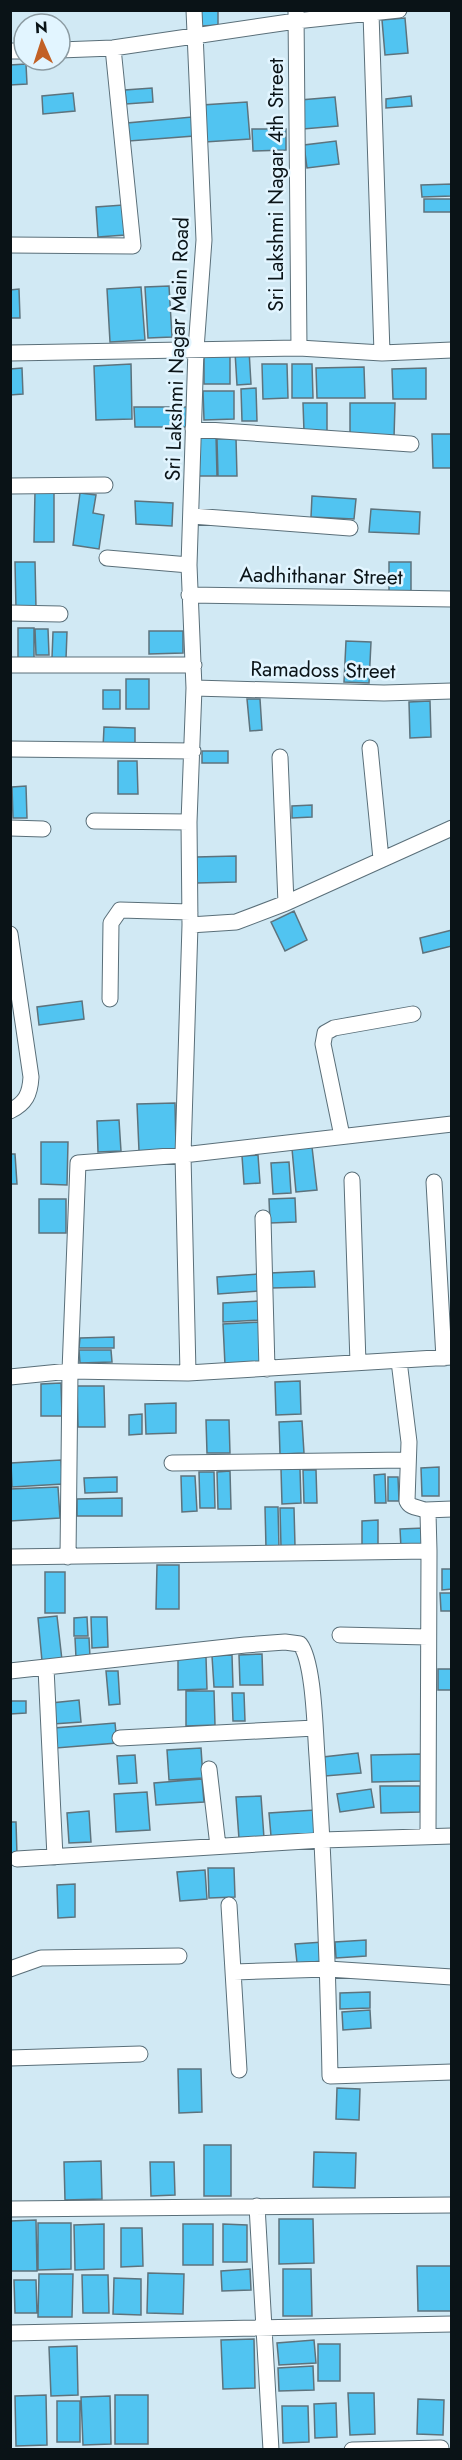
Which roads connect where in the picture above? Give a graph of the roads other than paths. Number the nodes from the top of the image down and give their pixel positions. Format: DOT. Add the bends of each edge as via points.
graph roads {
  1 [pos="194,10"];
  2 [pos="399,10"];
  3 [pos="371,13"];
  4 [pos="296,16"];
  5 [pos="195,37"];
  6 [pos="114,48"];
  7 [pos="72,50"];
  8 [pos="10,245"];
  9 [pos="299,348"];
  10 [pos="196,350"];
  11 [pos="452,350"];
  12 [pos="10,353"];
  13 [pos="382,353"];
  14 [pos="194,429"];
  15 [pos="411,444"];
  16 [pos="105,485"];
  17 [pos="10,486"];
  18 [pos="192,516"];
  19 [pos="350,528"];
  20 [pos="107,558"];
  21 [pos="189,564"];
  22 [pos="189,595"];
  23 [pos="452,598"];
  24 [pos="10,614"];
  25 [pos="60,614"];
  26 [pos="10,665"];
  27 [pos="194,665"];
  28 [pos="194,688"];
  29 [pos="452,691"];
  30 [pos="370,748"];
  31 [pos="10,749"];
  32 [pos="193,751"];
  33 [pos="280,757"];
  34 [pos="94,821"];
  35 [pos="189,822"];
  36 [pos="10,828"];
  37 [pos="452,828"];
  38 [pos="43,829"];
  39 [pos="381,859"];
  40 [pos="286,903"];
  41 [pos="190,918"];
  42 [pos="10,934"];
  43 [pos="14,981"];
  44 [pos="110,999"];
  45 [pos="413,1014"];
  46 [pos="10,1111"];
  47 [pos="452,1124"];
  48 [pos="342,1136"];
  49 [pos="183,1155"];
  50 [pos="352,1180"];
  51 [pos="435,1182"];
  52 [pos="263,1218"];
  53 [pos="448,1358"];
  54 [pos="399,1361"];
  55 [pos="358,1363"];
  56 [pos="267,1369"];
  57 [pos="70,1371"];
  58 [pos="188,1373"];
  59 [pos="10,1377"];
  60 [pos="407,1460"];
  61 [pos="172,1463"];
  62 [pos="452,1509"];
  63 [pos="426,1510"];
  64 [pos="429,1551"];
  65 [pos="10,1557"];
  66 [pos="68,1557"];
  67 [pos="340,1635"];
  68 [pos="428,1636"];
  69 [pos="46,1668"];
  70 [pos="10,1671"];
  71 [pos="315,1728"];
  72 [pos="120,1738"];
  73 [pos="209,1769"];
  74 [pos="428,1836"];
  75 [pos="452,1836"];
  76 [pos="322,1840"];
  77 [pos="218,1846"];
  78 [pos="55,1857"];
  79 [pos="17,1859"];
  80 [pos="229,1905"];
  81 [pos="179,1956"];
  82 [pos="10,1969"];
  83 [pos="328,1969"];
  84 [pos="234,1972"];
  85 [pos="452,1977"];
  86 [pos="140,2055"];
  87 [pos="10,2058"];
  88 [pos="239,2070"];
  89 [pos="452,2072"];
  90 [pos="452,2205"];
  91 [pos="257,2206"];
  92 [pos="10,2209"];
  93 [pos="452,2324"];
  94 [pos="264,2327"];
  95 [pos="10,2332"];
  96 [pos="441,2448"];
  97 [pos="271,2450"];
  98 [pos="352,2450"];
  1 -- 5 [label="street, Sri Lakshmi Nagar Main Road"];
  2 -- 3 [label="street"];
  3 -- 4 [label="street"];
  3 -- 13 [label="street"];
  4 -- 5 [label="street"];
  4 -- 9 [label="street, Sri Lakshmi Nagar 4th Street"];
  5 -- 6 [label="street"];
  5 -- 10 [label="street, Sri Lakshmi Nagar Main Road" via="204,240"];
  6 -- 7 [label="street"];
  6 -- 8 [label="street" via="133,246"];
  9 -- 10 [label="street"];
  9 -- 13 [label="street"];
  10 -- 12 [label="street"];
  10 -- 14 [label="street, Sri Lakshmi Nagar Main Road"];
  11 -- 13 [label="street"];
  14 -- 15 [label="street"];
  14 -- 18 [label="street, Sri Lakshmi Nagar Main Road"];
  16 -- 17 [label="street"];
  18 -- 19 [label="street"];
  18 -- 21 [label="street, Sri Lakshmi Nagar Main Road"];
  20 -- 21 [label="street"];
  21 -- 22 [label="street, Sri Lakshmi Nagar Main Road"];
  22 -- 23 [label="street, Aadhithanar Street"];
  22 -- 27 [label="street, Sri Lakshmi Nagar Main Road"];
  24 -- 25 [label="street"];
  26 -- 27 [label="street"];
  27 -- 28 [label="street, Sri Lakshmi Nagar Main Road"];
  28 -- 29 [label="street, Ramadoss Street"];
  28 -- 32 [label="street, Sri Lakshmi Nagar Main Road"];
  30 -- 39 [label="street"];
  31 -- 32 [label="street"];
  32 -- 35 [label="street, Sri Lakshmi Nagar Main Road"];
  33 -- 40 [label="street"];
  34 -- 35 [label="street"];
  35 -- 41 [label="street, Sri Lakshmi Nagar Main Road"];
  36 -- 38 [label="street"];
  37 -- 39 [label="street"];
  39 -- 40 [label="street"];
  40 -- 41 [label="street" via="236,922"];
  41 -- 44 [label="street" via="117,912 111,923"];
  41 -- 49 [label="street, Sri Lakshmi Nagar Main Road"];
  42 -- 43 [label="street"];
  43 -- 46 [label="street" via="31,1077 26,1101"];
  45 -- 48 [label="street" via="325,1033 323,1044"];
  47 -- 48 [label="street"];
  48 -- 49 [label="street"];
  49 -- 57 [label="street" via="78,1163"];
  49 -- 58 [label="street, Sri Lakshmi Nagar Main Road"];
  50 -- 55 [label="street"];
  51 -- 53 [label="street"];
  52 -- 56 [label="street"];
  53 -- 54 [label="street"];
  54 -- 55 [label="street"];
  54 -- 60 [label="street" via="409,1442"];
  55 -- 56 [label="street"];
  56 -- 58 [label="street"];
  57 -- 58 [label="street"];
  57 -- 59 [label="street"];
  57 -- 66 [label="street"];
  60 -- 61 [label="street"];
  60 -- 63 [label="street" via="408,1503"];
  62 -- 63 [label="street"];
  63 -- 64 [label="street"];
  64 -- 66 [label="street"];
  64 -- 68 [label="street"];
  65 -- 66 [label="street"];
  67 -- 68 [label="street"];
  68 -- 74 [label="street"];
  69 -- 70 [label="street"];
  69 -- 71 [label="street" via="293,1642 300,1644 305,1654"];
  69 -- 78 [label="street"];
  71 -- 72 [label="street"];
  71 -- 76 [label="street"];
  73 -- 77 [label="street"];
  74 -- 75 [label="street"];
  74 -- 76 [label="street"];
  76 -- 77 [label="street"];
  76 -- 83 [label="street"];
  77 -- 78 [label="street"];
  78 -- 79 [label="street"];
  80 -- 84 [label="street"];
  81 -- 82 [label="street" via="41,1958"];
  83 -- 84 [label="street"];
  83 -- 85 [label="street"];
  83 -- 89 [label="street" via="330,2076"];
  84 -- 88 [label="street"];
  86 -- 87 [label="street"];
  90 -- 91 [label="street"];
  91 -- 92 [label="street"];
  91 -- 94 [label="street"];
  93 -- 94 [label="street"];
  94 -- 95 [label="street"];
  94 -- 97 [label="street"];
  96 -- 98 [label="street"];
}
